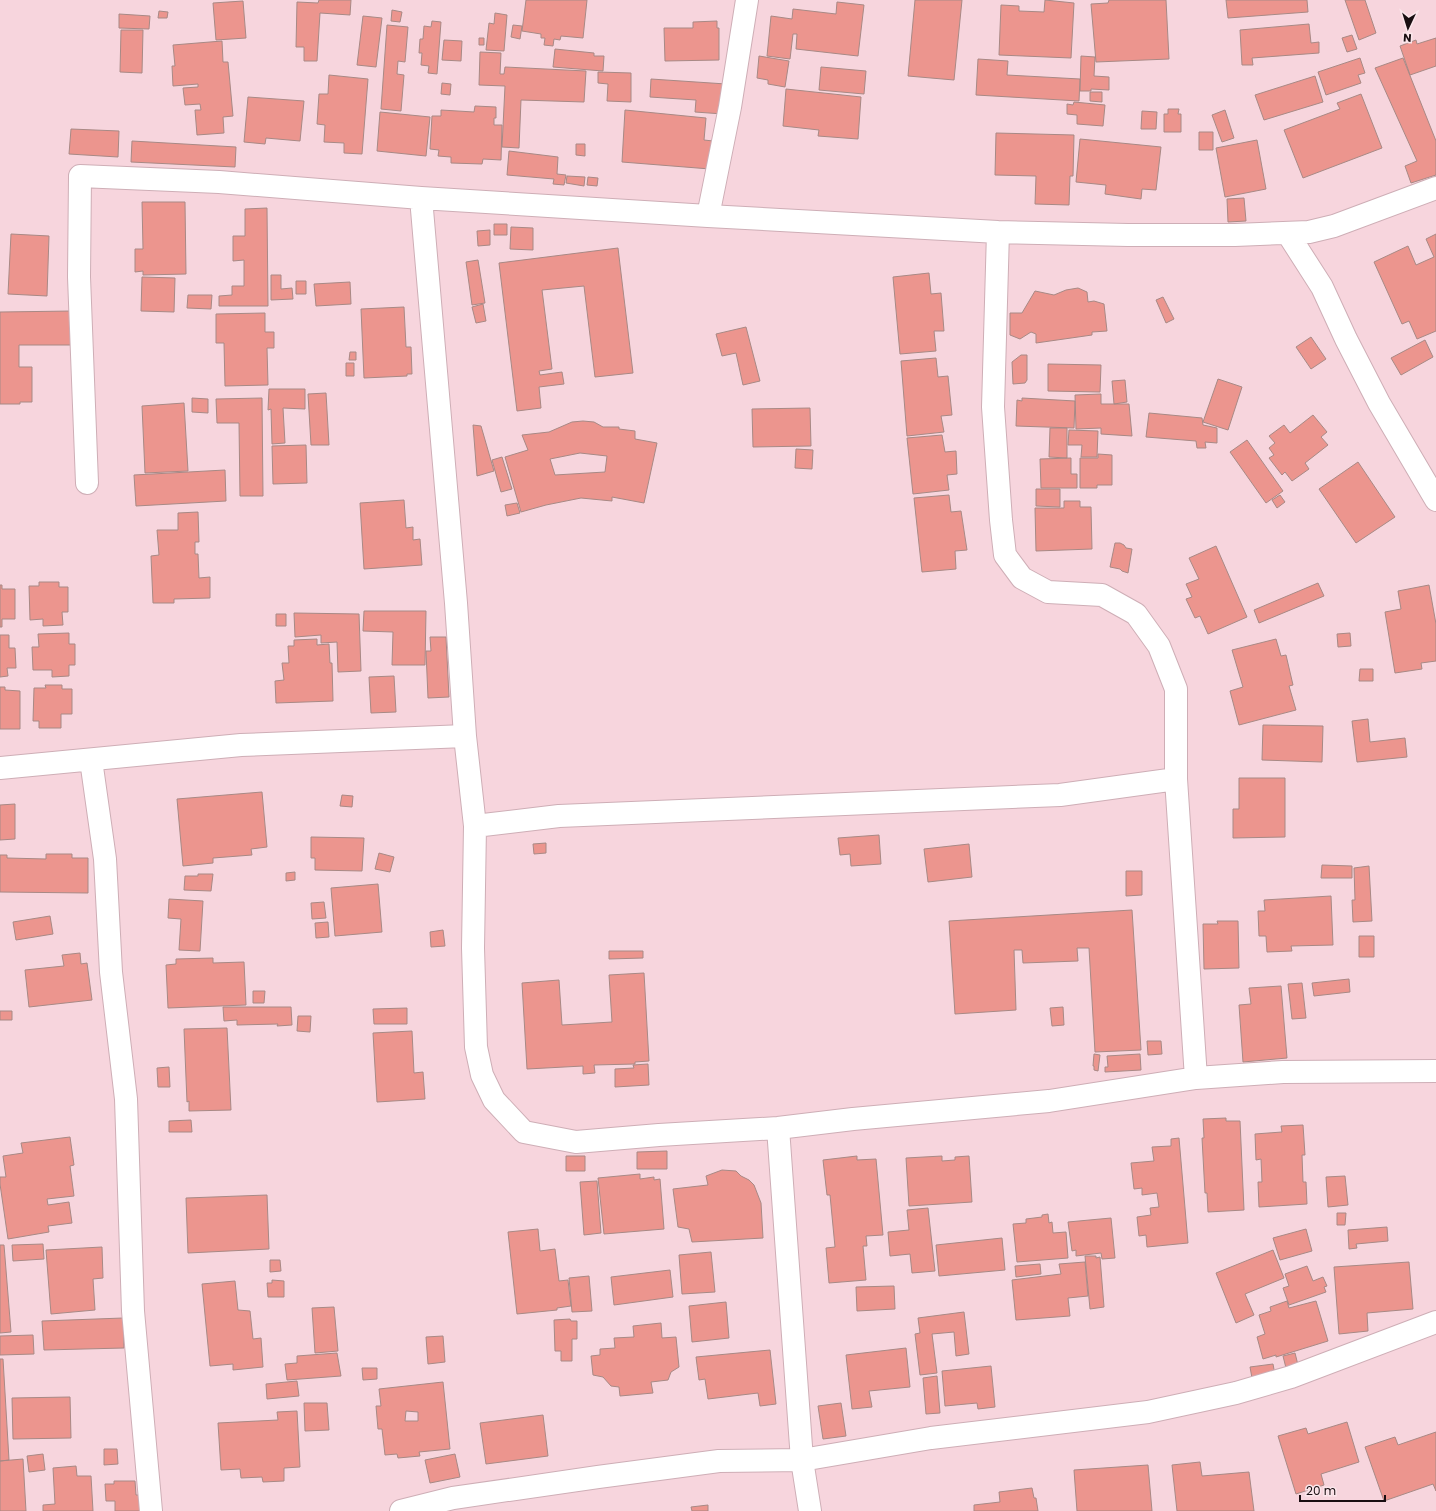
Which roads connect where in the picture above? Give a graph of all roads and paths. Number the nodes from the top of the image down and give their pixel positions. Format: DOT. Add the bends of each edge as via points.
graph roads {
  1 [pos="747,0"];
  2 [pos="1436,188"];
  3 [pos="421,198"];
  4 [pos="708,216"];
  5 [pos="998,232"];
  6 [pos="1288,234"];
  7 [pos="87,483"];
  8 [pos="1436,500"];
  9 [pos="465,736"];
  10 [pos="92,760"];
  11 [pos="0,768"];
  12 [pos="1176,779"];
  13 [pos="475,826"];
  14 [pos="1436,1071"];
  15 [pos="1196,1078"];
  16 [pos="778,1128"];
  17 [pos="1436,1322"];
  18 [pos="802,1460"];
  19 [pos="151,1511"];
  20 [pos="401,1511"];
  21 [pos="810,1511"];
  1 -- 4 [label="street" via="730,107"];
  2 -- 6 [label="street" via="1334,226"];
  3 -- 4 [label="street"];
  3 -- 7 [label="street" via="219,182 80,176 79,277"];
  3 -- 9 [label="street"];
  4 -- 5 [label="street"];
  5 -- 6 [label="street"];
  5 -- 12 [label="street" via="992,407 1005,555 1022,578 1048,592 1102,595 1136,614 1159,646 1176,689"];
  6 -- 8 [label="street" via="1322,287 1379,402"];
  9 -- 10 [label="street" via="241,745"];
  9 -- 13 [label="street"];
  10 -- 11 [label="street"];
  10 -- 19 [label="street" via="105,859 111,972 126,1099 133,1311"];
  12 -- 13 [label="street" via="1060,795 558,816"];
  12 -- 15 [label="street"];
  13 -- 16 [label="street" via="473,948 476,1047 482,1075 494,1100 524,1132 576,1142"];
  14 -- 15 [label="street" via="1283,1072"];
  15 -- 16 [label="street" via="1049,1101"];
  16 -- 18 [label="street"];
  17 -- 18 [label="street" via="1291,1377 1148,1412 931,1438"];
  18 -- 20 [label="street" via="719,1461 453,1498"];
  18 -- 21 [label="street"];
}
